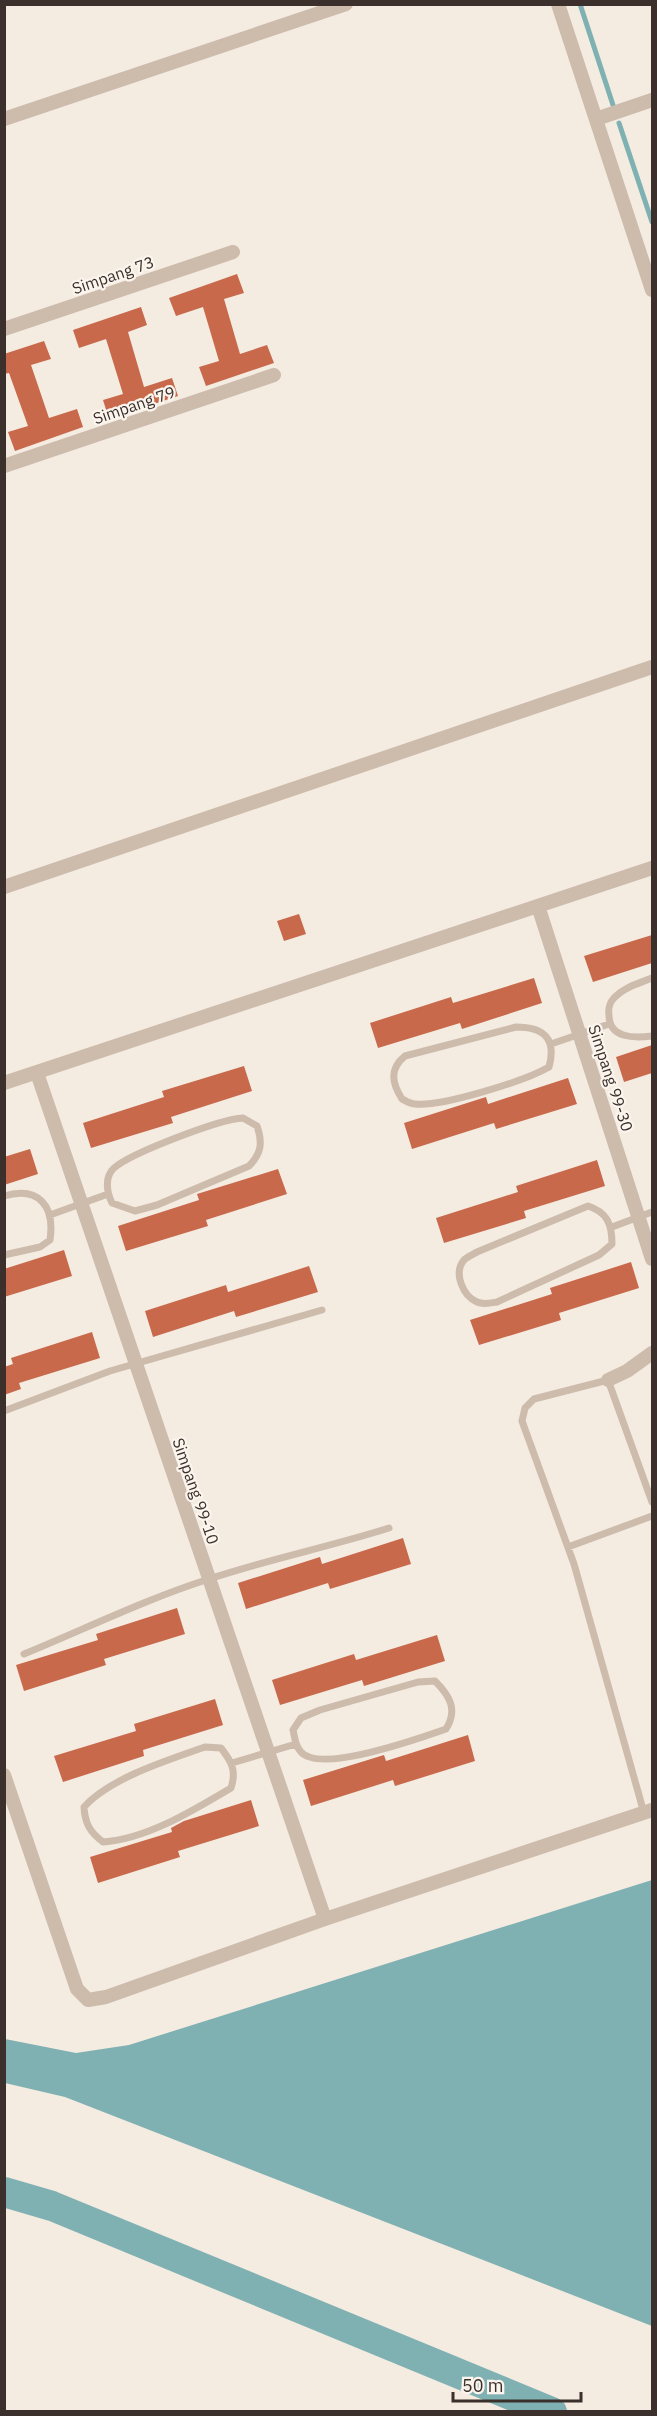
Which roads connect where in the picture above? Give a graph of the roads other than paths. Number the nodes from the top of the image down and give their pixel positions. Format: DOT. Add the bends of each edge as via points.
graph roads {
  1 [pos="346,4"];
  2 [pos="558,4"];
  3 [pos="652,100"];
  4 [pos="4,119"];
  5 [pos="596,119"];
  6 [pos="232,252"];
  7 [pos="652,290"];
  8 [pos="4,329"];
  9 [pos="274,375"];
  10 [pos="4,466"];
  11 [pos="652,667"];
  12 [pos="652,868"];
  13 [pos="4,887"];
  14 [pos="538,906"];
  15 [pos="652,978"];
  16 [pos="609,1024"];
  17 [pos="579,1034"];
  18 [pos="652,1035"];
  19 [pos="551,1044"];
  20 [pos="37,1073"];
  21 [pos="4,1083"];
  22 [pos="108,1194"];
  23 [pos="4,1196"];
  24 [pos="81,1205"];
  25 [pos="652,1212"];
  26 [pos="50,1215"];
  27 [pos="639,1216"];
  28 [pos="612,1227"];
  29 [pos="4,1255"];
  30 [pos="652,1259"];
  31 [pos="322,1311"];
  32 [pos="652,1353"];
  33 [pos="136,1363"];
  34 [pos="608,1380"];
  35 [pos="4,1411"];
  36 [pos="652,1502"];
  37 [pos="652,1516"];
  38 [pos="389,1528"];
  39 [pos="568,1547"];
  40 [pos="209,1579"];
  41 [pos="24,1654"];
  42 [pos="296,1744"];
  43 [pos="267,1750"];
  44 [pos="232,1762"];
  45 [pos="4,1775"];
  46 [pos="648,1811"];
  47 [pos="325,1919"];
  1 -- 4 [label="street"];
  2 -- 5 [label="street"];
  3 -- 5 [label="street"];
  5 -- 7 [label="street"];
  6 -- 8 [label="street, Simpang 73"];
  9 -- 10 [label="street, Simpang 79"];
  11 -- 13 [label="street"];
  12 -- 14 [label="street"];
  14 -- 17 [label="street, Simpang 99-30"];
  14 -- 20 [label="street"];
  15 -- 16 [label="lane" via="625,989 613,999 608,1010"];
  16 -- 17 [label="lane"];
  16 -- 18 [label="lane" via="615,1032 635,1038"];
  17 -- 19 [label="lane"];
  17 -- 27 [label="street, Simpang 99-30"];
  19 -- 19 [label="lane" via="549,1067 477,1092 412,1105 402,1100 396,1090 395,1064 405,1056 516,1027 531,1027 545,1034"];
  20 -- 21 [label="street"];
  20 -- 24 [label="street, Simpang 99-10"];
  22 -- 22 [label="lane" via="108,1178 113,1168 160,1145 231,1119 243,1118 257,1126 262,1140 258,1157 249,1166 135,1211 112,1203"];
  22 -- 24 [label="lane"];
  23 -- 26 [label="lane" via="32,1194 45,1204"];
  24 -- 26 [label="lane"];
  24 -- 33 [label="street, Simpang 99-10"];
  25 -- 27 [label="lane"];
  26 -- 29 [label="lane" via="50,1240 40,1247"];
  27 -- 28 [label="lane"];
  27 -- 30 [label="street, Simpang 99-30"];
  28 -- 28 [label="lane" via="612,1244 599,1255 497,1302 479,1304 468,1296 460,1282 464,1260 568,1212 588,1206 601,1210"];
  31 -- 33 [label="lane"];
  32 -- 34 [label="street"];
  33 -- 35 [label="lane"];
  33 -- 40 [label="street, Simpang 99-10"];
  34 -- 36 [label="lane"];
  34 -- 39 [label="lane" via="534,1399 525,1408 522,1421"];
  37 -- 39 [label="lane"];
  38 -- 40 [label="lane"];
  39 -- 46 [label="lane"];
  40 -- 41 [label="lane"];
  40 -- 43 [label="street, Simpang 99-10"];
  42 -- 42 [label="lane" via="293,1730 301,1718 418,1682 435,1681 453,1706 446,1729 378,1749 333,1759 313,1759 301,1754"];
  42 -- 43 [label="lane"];
  43 -- 44 [label="lane"];
  43 -- 47 [label="street, Simpang 99-10"];
  44 -- 44 [label="lane" via="221,1748 213,1747 170,1759 96,1794 84,1808 85,1822 103,1842 119,1841 153,1829 231,1788"];
  45 -- 47 [label="street" via="77,1989 88,2000"];
  46 -- 47 [label="street"];
}
